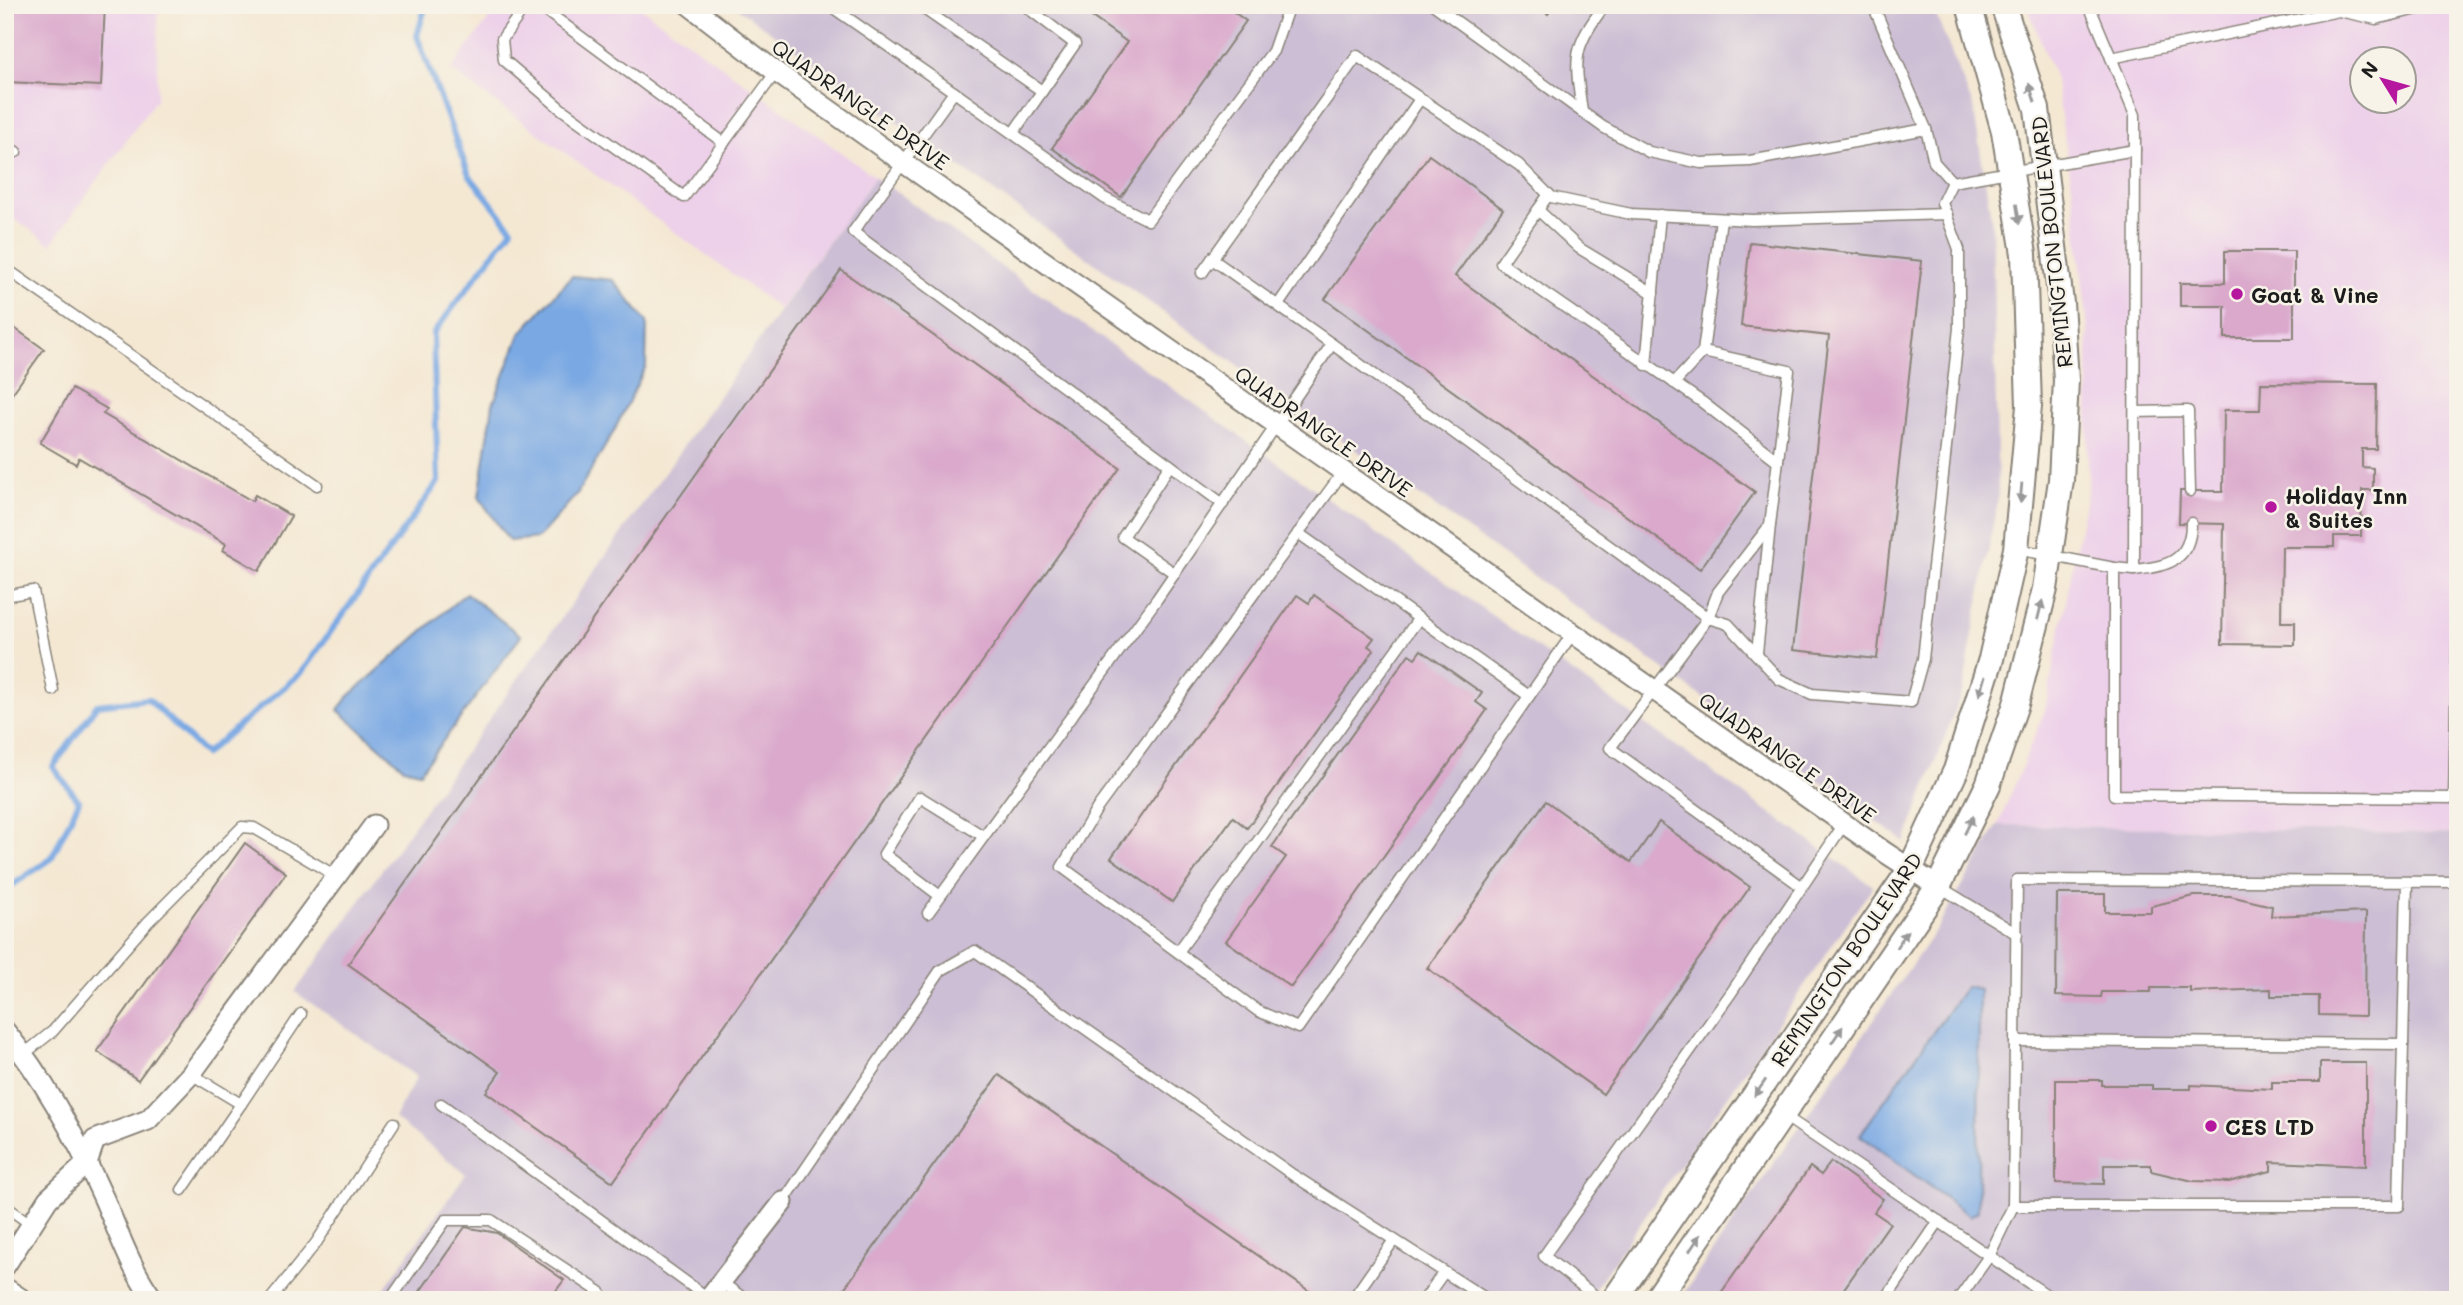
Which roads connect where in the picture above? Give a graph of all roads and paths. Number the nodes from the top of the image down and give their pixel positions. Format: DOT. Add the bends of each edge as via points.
graph roads {
  1 [pos="526,5"];
  2 [pos="538,5"];
  3 [pos="689,5"];
  4 [pos="829,5"];
  5 [pos="918,5"];
  6 [pos="1024,5"];
  7 [pos="1289,5"];
  8 [pos="1434,5"];
  9 [pos="1605,5"];
  10 [pos="1873,5"];
  11 [pos="1969,5"];
  12 [pos="2003,5"];
  13 [pos="2090,5"];
  14 [pos="2430,6"];
  15 [pos="2359,10"];
  16 [pos="2111,58"];
  17 [pos="776,72"];
  18 [pos="954,92"];
  19 [pos="1042,92"];
  20 [pos="1420,99"];
  21 [pos="1582,112"];
  22 [pos="1926,129"];
  23 [pos="1013,134"];
  24 [pos="724,143"];
  25 [pos="5,145"];
  26 [pos="2135,150"];
  27 [pos="16,152"];
  28 [pos="904,163"];
  29 [pos="2045,166"];
  30 [pos="2011,172"];
  31 [pos="1952,182"];
  32 [pos="1549,194"];
  33 [pos="1538,211"];
  34 [pos="1947,214"];
  35 [pos="1660,215"];
  36 [pos="1721,219"];
  37 [pos="1212,259"];
  38 [pos="5,268"];
  39 [pos="1202,273"];
  40 [pos="1653,293"];
  41 [pos="1278,306"];
  42 [pos="1332,344"];
  43 [pos="1703,352"];
  44 [pos="1646,365"];
  45 [pos="1674,383"];
  46 [pos="2135,412"];
  47 [pos="1278,426"];
  48 [pos="1777,461"];
  49 [pos="1170,465"];
  50 [pos="1343,472"];
  51 [pos="317,485"];
  52 [pos="2190,491"];
  53 [pos="1223,504"];
  54 [pos="2190,523"];
  55 [pos="1770,524"];
  56 [pos="1298,533"];
  57 [pos="2016,549"];
  58 [pos="2050,555"];
  59 [pos="2114,568"];
  60 [pos="2134,570"];
  61 [pos="1174,573"];
  62 [pos="5,596"];
  63 [pos="1419,618"];
  64 [pos="1707,618"];
  65 [pos="2458,619"];
  66 [pos="1573,634"];
  67 [pos="1757,653"];
  68 [pos="52,690"];
  69 [pos="1653,690"];
  70 [pos="1529,696"];
  71 [pos="1844,824"];
  72 [pos="373,825"];
  73 [pos="983,836"];
  74 [pos="1910,870"];
  75 [pos="336,876"];
  76 [pos="2407,882"];
  77 [pos="2458,882"];
  78 [pos="1801,886"];
  79 [pos="1938,887"];
  80 [pos="940,896"];
  81 [pos="928,913"];
  82 [pos="2017,934"];
  83 [pos="1178,952"];
  84 [pos="301,1014"];
  85 [pos="5,1031"];
  86 [pos="2015,1041"];
  87 [pos="2403,1044"];
  88 [pos="24,1054"];
  89 [pos="191,1074"];
  90 [pos="241,1104"];
  91 [pos="441,1104"];
  92 [pos="1783,1115"];
  93 [pos="394,1123"];
  94 [pos="87,1163"];
  95 [pos="182,1190"];
  96 [pos="783,1202"];
  97 [pos="5,1206"];
  98 [pos="2013,1206"];
  99 [pos="1938,1221"];
  100 [pos="32,1225"];
  101 [pos="1394,1240"];
  102 [pos="1989,1256"];
  103 [pos="5,1266"];
  104 [pos="1444,1272"];
  105 [pos="721,1282"];
  106 [pos="5,1289"];
  107 [pos="2040,1290"];
  108 [pos="708,1299"];
  109 [pos="23,1300"];
  110 [pos="154,1300"];
  111 [pos="270,1300"];
  112 [pos="390,1300"];
  113 [pos="594,1300"];
  114 [pos="746,1300"];
  115 [pos="1352,1300"];
  116 [pos="1424,1300"];
  117 [pos="1488,1300"];
  118 [pos="1600,1300"];
  119 [pos="1614,1300"];
  120 [pos="1656,1300"];
  121 [pos="1885,1300"];
  122 [pos="1958,1300"];
  123 [pos="2033,1300"];
  124 [pos="2054,1300"];
  1 -- 24 [label="lane" via="502,39 504,60 560,108 684,197"];
  2 -- 24 [label="lane"];
  3 -- 17 [label="street, QUADRANGLE DRIVE"];
  4 -- 18 [label="lane"];
  5 -- 19 [label="lane"];
  6 -- 19 [label="lane" via="1075,44"];
  7 -- 23 [label="lane" via="1273,51 1148,220 1104,198"];
  8 -- 21 [label="lane"];
  9 -- 21 [label="lane" via="1581,40 1575,61"];
  10 -- 22 [label="lane"];
  11 -- 30 [label="street, REMINGTON BOULEVARD"];
  29 -- 12 [label="street, REMINGTON BOULEVARD, one-way" via="2037,109"];
  13 -- 16 [label="lane"];
  14 -- 15 [label="lane" via="2376,19"];
  15 -- 16 [label="lane"];
  16 -- 26 [label="lane" via="2135,115"];
  17 -- 24 [label="lane"];
  17 -- 28 [label="street, QUADRANGLE DRIVE"];
  18 -- 23 [label="lane"];
  18 -- 28 [label="lane"];
  19 -- 23 [label="lane"];
  20 -- 32 [label="lane" via="1519,164"];
  20 -- 37 [label="lane" via="1357,56"];
  20 -- 41 [label="lane"];
  21 -- 22 [label="lane" via="1649,152 1701,163 1750,161"];
  22 -- 31 [label="lane" via="1934,162"];
  25 -- 27 [label="lane"];
  26 -- 29 [label="lane"];
  26 -- 46 [label="lane"];
  28 -- 47 [label="street, QUADRANGLE DRIVE"];
  28 -- 49 [label="lane" via="853,233"];
  29 -- 30 [label="lane"];
  29 -- 58 [label="street, REMINGTON BOULEVARD" via="2066,380 2061,480"];
  30 -- 31 [label="lane"];
  30 -- 57 [label="street, REMINGTON BOULEVARD, one-way" via="2024,254 2029,406"];
  31 -- 34 [label="lane" via="1942,203"];
  32 -- 33 [label="lane"];
  32 -- 35 [label="lane" via="1631,214"];
  33 -- 40 [label="lane" via="1579,248"];
  33 -- 44 [label="lane" via="1501,263"];
  34 -- 36 [label="lane"];
  34 -- 67 [label="lane" via="1959,249 1959,328 1923,659 1911,702 1812,694 1779,679"];
  35 -- 36 [label="lane"];
  35 -- 40 [label="lane"];
  36 -- 43 [label="lane"];
  37 -- 39 [label="lane"];
  37 -- 41 [label="lane"];
  38 -- 51 [label="lane"];
  40 -- 44 [label="lane"];
  41 -- 42 [label="lane"];
  42 -- 47 [label="lane"];
  42 -- 64 [label="lane"];
  43 -- 45 [label="lane"];
  43 -- 48 [label="lane" via="1789,371"];
  44 -- 45 [label="lane"];
  45 -- 48 [label="lane"];
  46 -- 52 [label="lane" via="2188,411"];
  46 -- 60 [label="lane"];
  47 -- 50 [label="street, QUADRANGLE DRIVE"];
  47 -- 53 [label="lane"];
  48 -- 55 [label="lane"];
  49 -- 53 [label="lane"];
  49 -- 61 [label="lane" via="1123,537"];
  50 -- 56 [label="lane"];
  50 -- 66 [label="street, QUADRANGLE DRIVE"];
  53 -- 61 [label="lane"];
  54 -- 60 [label="lane" via="2188,544 2174,562"];
  55 -- 64 [label="lane" via="1718,592"];
  55 -- 67 [label="lane"];
  56 -- 63 [label="lane"];
  56 -- 83 [label="lane" via="1098,807 1062,867"];
  57 -- 58 [label="lane"];
  57 -- 74 [label="street, REMINGTON BOULEVARD, one-way" via="1991,659 1956,770"];
  58 -- 59 [label="lane"];
  79 -- 58 [label="street, REMINGTON BOULEVARD, one-way" via="1989,785 2012,716"];
  59 -- 60 [label="lane"];
  59 -- 65 [label="lane" via="2114,795 2454,798"];
  61 -- 73 [label="lane"];
  62 -- 68 [label="lane" via="33,591"];
  63 -- 70 [label="lane"];
  63 -- 83 [label="lane"];
  64 -- 67 [label="lane" via="1728,624"];
  64 -- 69 [label="lane"];
  66 -- 69 [label="street, QUADRANGLE DRIVE"];
  66 -- 70 [label="lane"];
  69 -- 71 [label="street, QUADRANGLE DRIVE"];
  69 -- 78 [label="lane" via="1611,748"];
  70 -- 83 [label="lane" via="1298,1028 1258,1010"];
  71 -- 74 [label="street, QUADRANGLE DRIVE"];
  71 -- 78 [label="lane"];
  72 -- 75 [label="street"];
  73 -- 80 [label="lane"];
  73 -- 80 [label="lane" via="920,797 884,854"];
  74 -- 79 [label="street, QUADRANGLE DRIVE"];
  74 -- 119 [label="street, REMINGTON BOULEVARD, one-way"];
  75 -- 88 [label="lane" via="254,828 242,827 148,922 53,1031"];
  75 -- 89 [label="street"];
  76 -- 77 [label="lane"];
  76 -- 82 [label="lane" via="2017,880"];
  76 -- 87 [label="lane"];
  78 -- 118 [label="lane" via="1731,993 1544,1256"];
  79 -- 82 [label="lane"];
  92 -- 79 [label="street, REMINGTON BOULEVARD, one-way"];
  80 -- 81 [label="lane"];
  82 -- 86 [label="lane"];
  84 -- 90 [label="lane"];
  85 -- 88 [label="street"];
  86 -- 87 [label="lane"];
  86 -- 98 [label="lane"];
  87 -- 98 [label="lane" via="2399,1206"];
  88 -- 94 [label="street"];
  89 -- 90 [label="lane"];
  89 -- 94 [label="street" via="149,1120 95,1140"];
  90 -- 95 [label="lane"];
  91 -- 108 [label="lane"];
  92 -- 99 [label="lane"];
  120 -- 92 [label="street, REMINGTON BOULEVARD, one-way"];
  93 -- 111 [label="lane" via="316,1243"];
  94 -- 100 [label="street" via="48,1199"];
  94 -- 110 [label="street" via="122,1245"];
  96 -- 101 [label="lane" via="940,971 975,951 1293,1175"];
  96 -- 105 [label="street"];
  97 -- 100 [label="lane"];
  98 -- 102 [label="lane"];
  99 -- 102 [label="lane"];
  99 -- 121 [label="lane"];
  100 -- 103 [label="street"];
  101 -- 104 [label="lane"];
  101 -- 115 [label="lane"];
  102 -- 107 [label="lane"];
  102 -- 122 [label="lane"];
  104 -- 116 [label="lane"];
  104 -- 117 [label="lane"];
  105 -- 108 [label="street"];
  105 -- 114 [label="lane"];
  106 -- 109 [label="street"];
  107 -- 123 [label="lane"];
  107 -- 124 [label="lane"];
  112 -- 113 [label="lane" via="446,1220 491,1220 600,1292"];
}
